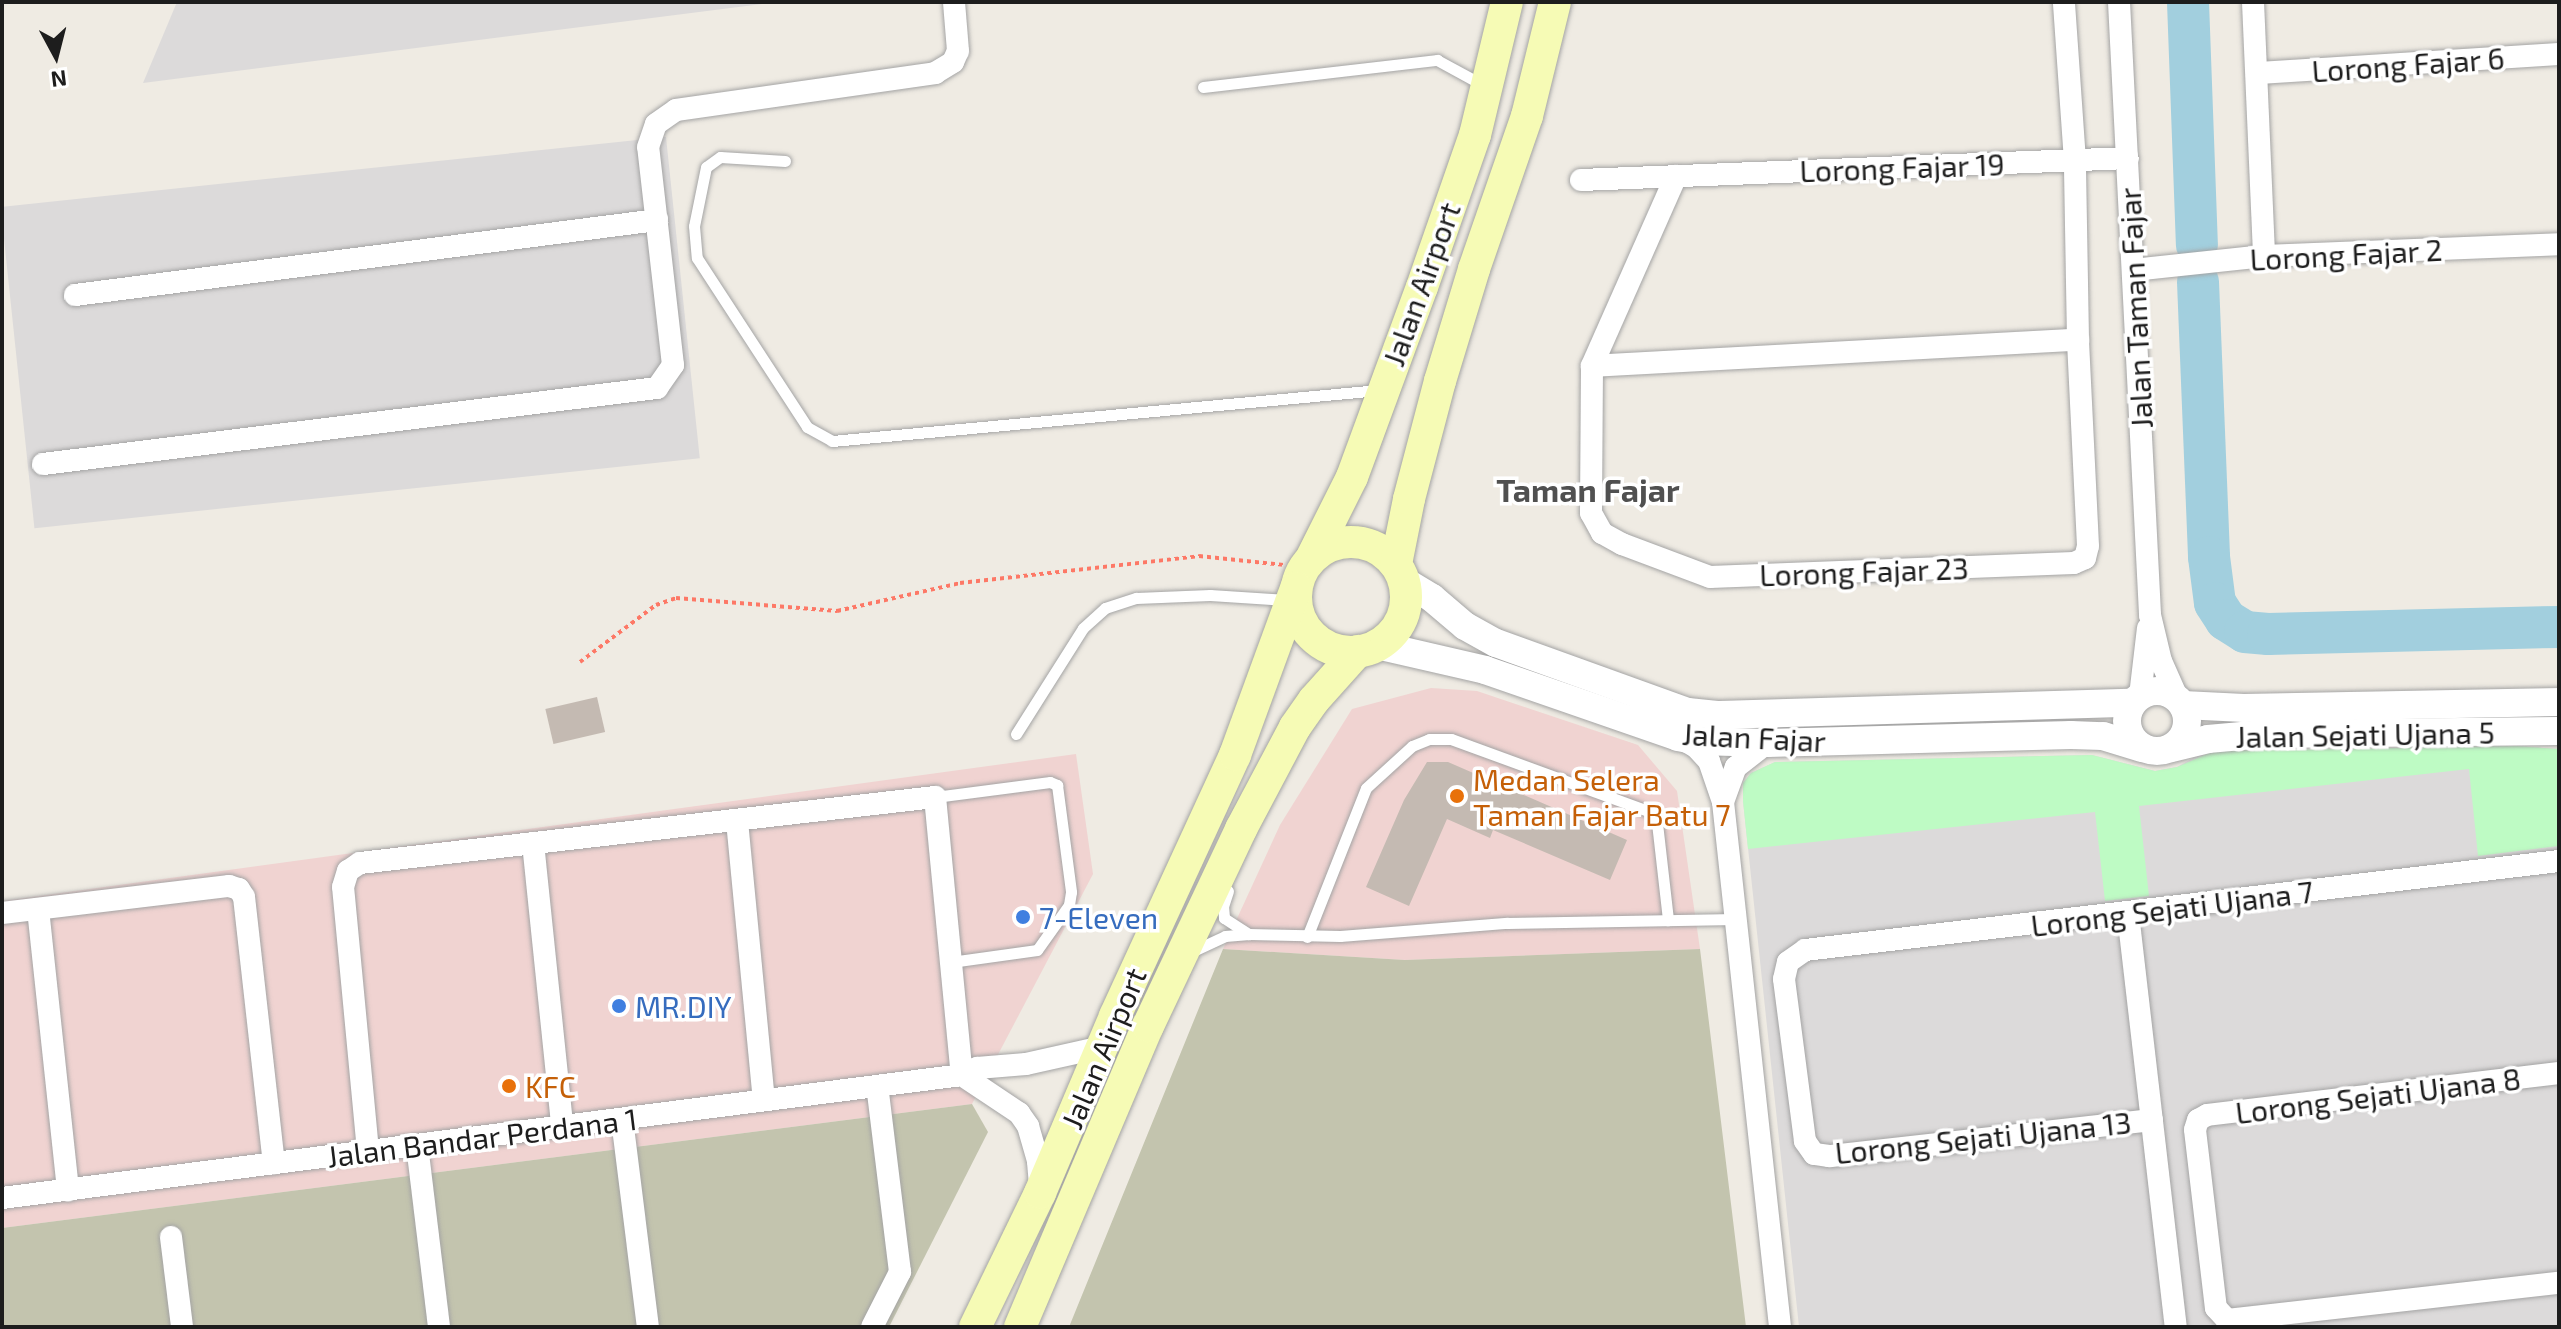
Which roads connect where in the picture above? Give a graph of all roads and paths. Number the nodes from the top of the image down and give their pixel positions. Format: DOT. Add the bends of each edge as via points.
graph roads {
  1 [pos="954,2"];
  2 [pos="1507,2"];
  3 [pos="1555,2"];
  4 [pos="2064,2"];
  5 [pos="2119,2"];
  6 [pos="2253,2"];
  7 [pos="2559,54"];
  8 [pos="2258,73"];
  9 [pos="1203,87"];
  10 [pos="1487,87"];
  11 [pos="2128,158"];
  12 [pos="785,161"];
  13 [pos="2075,161"];
  14 [pos="1676,176"];
  15 [pos="1581,180"];
  16 [pos="657,220"];
  17 [pos="2559,244"];
  18 [pos="2264,256"];
  19 [pos="2133,270"];
  20 [pos="75,295"];
  21 [pos="2078,340"];
  22 [pos="1592,366"];
  23 [pos="1383,389"];
  24 [pos="43,464"];
  25 [pos="1400,573"];
  26 [pos="1300,579"];
  27 [pos="2150,615"];
  28 [pos="1368,648"];
  29 [pos="580,662"];
  30 [pos="2136,700"];
  31 [pos="2180,701"];
  32 [pos="2559,702"];
  33 [pos="2559,731"];
  34 [pos="1016,734"];
  35 [pos="1678,737"];
  36 [pos="1767,743"];
  37 [pos="2142,748"];
  38 [pos="2172,748"];
  39 [pos="935,797"];
  40 [pos="1723,802"];
  41 [pos="737,821"];
  42 [pos="1241,829"];
  43 [pos="533,843"];
  44 [pos="2559,861"];
  45 [pos="38,909"];
  46 [pos="2,913"];
  47 [pos="2128,914"];
  48 [pos="1736,919"];
  49 [pos="1668,920"];
  50 [pos="1249,934"];
  51 [pos="1307,937"];
  52 [pos="951,962"];
  53 [pos="1174,970"];
  54 [pos="1102,1047"];
  55 [pos="2559,1073"];
  56 [pos="962,1075"];
  57 [pos="877,1086"];
  58 [pos="764,1100"];
  59 [pos="622,1119"];
  60 [pos="2152,1120"];
  61 [pos="562,1126"];
  62 [pos="1104,1129"];
  63 [pos="417,1145"];
  64 [pos="368,1151"];
  65 [pos="1814,1154"];
  66 [pos="274,1163"];
  67 [pos="68,1190"];
  68 [pos="1040,1193"];
  69 [pos="2,1198"];
  70 [pos="171,1237"];
  71 [pos="2559,1283"];
  72 [pos="987,1318"];
  73 [pos="182,1327"];
  74 [pos="439,1327"];
  75 [pos="648,1327"];
  76 [pos="872,1327"];
  77 [pos="963,1327"];
  78 [pos="1020,1327"];
  79 [pos="1780,1327"];
  80 [pos="2176,1327"];
  1 -- 16 [label="street" via="958,51 953,62 935,73 664,115 648,147"];
  2 -- 10 [label="main road, Jalan Airport"];
  3 -- 25 [label="main road, Jalan Airport" via="1527,116 1443,369 1409,499"];
  4 -- 13 [label="street, Lorong Fajar 23"];
  5 -- 11 [label="street, Jalan Taman Fajar"];
  6 -- 8 [label="street"];
  7 -- 8 [label="street, Lorong Fajar 6"];
  8 -- 18 [label="street"];
  9 -- 10 [label="lane" via="1437,60"];
  10 -- 23 [label="main road, Jalan Airport" via="1475,135"];
  11 -- 13 [label="street, Lorong Fajar 19"];
  11 -- 19 [label="street, Jalan Taman Fajar"];
  12 -- 23 [label="lane" via="720,157 706,167 694,226 697,258 807,427 832,441"];
  13 -- 14 [label="street, Lorong Fajar 19"];
  13 -- 21 [label="street, Lorong Fajar 23"];
  14 -- 15 [label="street, Lorong Fajar 19"];
  14 -- 22 [label="street"];
  16 -- 20 [label="street"];
  16 -- 24 [label="street" via="673,365 657,388"];
  17 -- 18 [label="street, Lorong Fajar 2"];
  18 -- 19 [label="street, Lorong Fajar 2"];
  19 -- 27 [label="street, Jalan Taman Fajar"];
  21 -- 22 [label="street"];
  21 -- 22 [label="street, Lorong Fajar 23" via="2088,546 2085,558 2074,563 1710,577 1622,544 1602,533 1591,513"];
  23 -- 26 [label="main road, Jalan Airport" via="1338,512"];
  25 -- 26 [label="main road" via="1382,551 1365,543 1337,544"];
  25 -- 28 [label="main road" via="1406,600 1402,618 1392,633"];
  25 -- 30 [label="street, Jalan Fajar" via="1465,626 1496,643 1688,712 1733,715"];
  26 -- 28 [label="main road" via="1298,613 1311,635 1333,648"];
  26 -- 29 [label="path" via="1274,561 1199,556 975,581 837,611 676,598 656,605"];
  26 -- 34 [label="lane" via="1195,596 1136,598 1105,608 1083,628"];
  26 -- 54 [label="main road, Jalan Airport" via="1235,755"];
  27 -- 30 [label="street"];
  27 -- 31 [label="street" via="2161,661"];
  28 -- 35 [label="street, Jalan Fajar" via="1485,670"];
  28 -- 42 [label="main road, Jalan Airport" via="1314,700 1295,727"];
  30 -- 31 [label="street" via="2158,691"];
  30 -- 37 [label="street" via="2126,723"];
  31 -- 32 [label="street, Jalan Sejati Ujana 5" via="2244,708"];
  31 -- 38 [label="street" via="2187,714 2186,733"];
  33 -- 38 [label="street, Jalan Sejati Ujana 5" via="2264,734"];
  35 -- 36 [label="street, Jalan Fajar"];
  35 -- 40 [label="street" via="1709,761"];
  36 -- 37 [label="street, Jalan Fajar" via="2071,735 2103,736"];
  36 -- 40 [label="street" via="1736,767"];
  37 -- 38 [label="street"];
  39 -- 41 [label="street"];
  39 -- 52 [label="street"];
  39 -- 52 [label="lane" via="1057,785 1071,892 1069,905 1037,950"];
  40 -- 48 [label="street"];
  41 -- 43 [label="street"];
  41 -- 58 [label="street"];
  42 -- 50 [label="lane" via="1222,914"];
  42 -- 53 [label="main road, Jalan Airport"];
  43 -- 61 [label="street"];
  43 -- 64 [label="street" via="360,863 348,871 343,887"];
  44 -- 47 [label="street, Lorong Sejati Ujana 7"];
  45 -- 46 [label="street"];
  45 -- 66 [label="street" via="239,889"];
  45 -- 67 [label="street"];
  47 -- 60 [label="street"];
  47 -- 65 [label="street, Lorong Sejati Ujana 7" via="1805,950 1788,962 1784,979 1805,1141"];
  48 -- 49 [label="lane"];
  48 -- 79 [label="street"];
  49 -- 51 [label="lane" via="1507,923"];
  49 -- 51 [label="lane" via="1657,823 1651,812 1451,739 1429,739 1412,746 1366,788"];
  50 -- 51 [label="lane"];
  50 -- 53 [label="lane" via="1205,944"];
  52 -- 56 [label="street"];
  53 -- 62 [label="main road, Jalan Airport"];
  54 -- 56 [label="street, Jalan Bandar Perdana 1"];
  54 -- 68 [label="main road, Jalan Airport"];
  55 -- 71 [label="street, Lorong Sejati Ujana 8" via="2207,1115 2195,1130 2216,1308 2222,1318 2232,1321"];
  56 -- 57 [label="street, Jalan Bandar Perdana 1"];
  56 -- 68 [label="street" via="1019,1113 1028,1126"];
  57 -- 58 [label="street, Jalan Bandar Perdana 1"];
  57 -- 76 [label="street" via="900,1272"];
  58 -- 59 [label="street, Jalan Bandar Perdana 1"];
  59 -- 61 [label="street, Jalan Bandar Perdana 1"];
  59 -- 75 [label="street"];
  60 -- 65 [label="street, Lorong Sejati Ujana 13"];
  60 -- 80 [label="street"];
  61 -- 63 [label="street, Jalan Bandar Perdana 1"];
  62 -- 72 [label="main road"];
  62 -- 78 [label="main road, Jalan Airport"];
  63 -- 64 [label="street, Jalan Bandar Perdana 1"];
  63 -- 74 [label="street"];
  64 -- 66 [label="street, Jalan Bandar Perdana 1"];
  66 -- 67 [label="street, Jalan Bandar Perdana 1"];
  67 -- 69 [label="street, Jalan Bandar Perdana 1"];
  68 -- 72 [label="main road, Jalan Airport"];
  70 -- 73 [label="street"];
  72 -- 77 [label="main road"];
}
